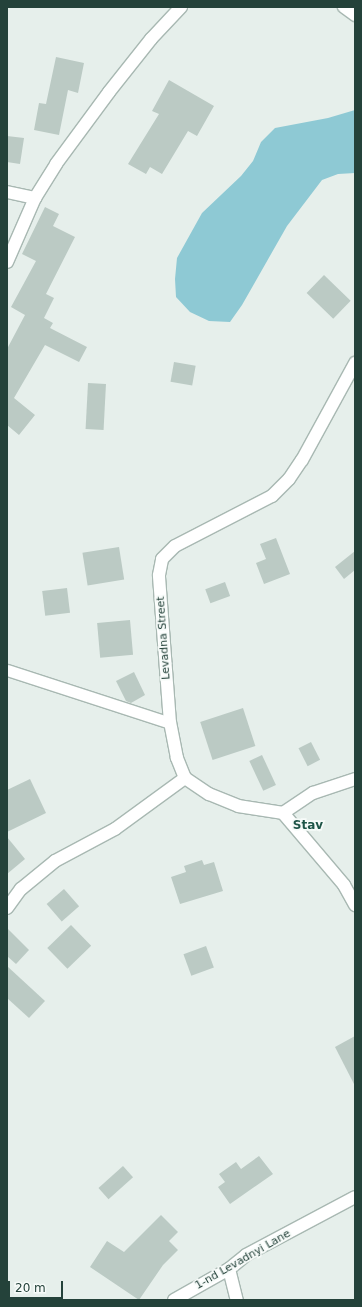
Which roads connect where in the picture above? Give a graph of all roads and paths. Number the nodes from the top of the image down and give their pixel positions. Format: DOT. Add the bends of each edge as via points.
graph roads {
  1 [pos="181,7"];
  2 [pos="344,7"];
  3 [pos="355,15"];
  4 [pos="7,192"];
  5 [pos="35,198"];
  6 [pos="7,262"];
  7 [pos="355,363"];
  8 [pos="7,670"];
  9 [pos="170,723"];
  10 [pos="185,778"];
  11 [pos="355,779"];
  12 [pos="283,813"];
  13 [pos="355,905"];
  14 [pos="7,908"];
  15 [pos="355,1197"];
  16 [pos="229,1269"];
  17 [pos="174,1300"];
  18 [pos="237,1300"];
  1 -- 5 [label="street" via="151,39 109,92 56,164"];
  2 -- 3 [label="street"];
  4 -- 5 [label="street"];
  5 -- 6 [label="street"];
  7 -- 9 [label="street, Levadna Street" via="289,479 272,496 175,546 162,559 159,575"];
  8 -- 9 [label="lane"];
  9 -- 10 [label="street, Levadna Street" via="177,758"];
  10 -- 12 [label="street" via="208,794 238,806"];
  10 -- 14 [label="street" via="115,830 55,861 21,889"];
  11 -- 12 [label="street" via="313,793"];
  12 -- 13 [label="street" via="344,885"];
  15 -- 16 [label="street, 1-nd Levadnyi Lane" via="246,1255"];
  16 -- 17 [label="street, 1-nd Levadnyi Lane"];
  16 -- 18 [label="street"];
}
